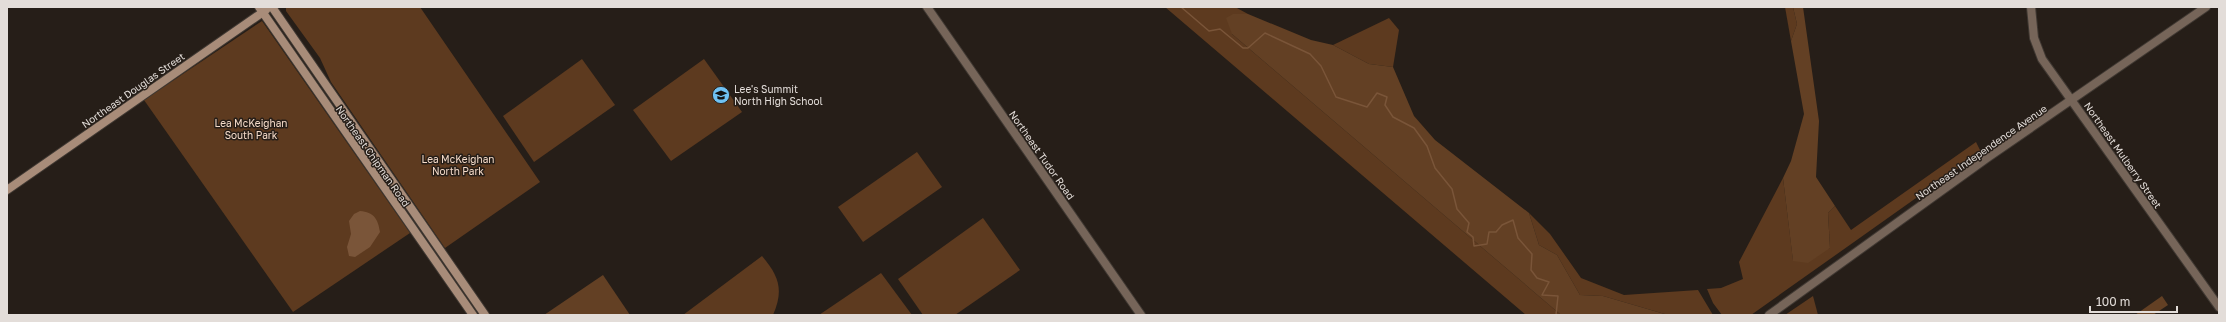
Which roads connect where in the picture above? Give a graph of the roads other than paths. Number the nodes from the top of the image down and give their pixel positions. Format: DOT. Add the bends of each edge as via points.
graph roads {
  1 [pos="272,7"];
  2 [pos="926,7"];
  3 [pos="2031,7"];
  4 [pos="2206,7"];
  5 [pos="261,10"];
  6 [pos="2071,100"];
  7 [pos="7,190"];
  8 [pos="2219,307"];
  9 [pos="473,315"];
  10 [pos="485,315"];
  11 [pos="1141,315"];
  12 [pos="1769,315"];
  1 -- 5 [label="main road, Northeast Douglas Street"];
  1 -- 10 [label="main road, Northeast Chipman Road"];
  2 -- 11 [label="street, Northeast Tudor Road"];
  3 -- 6 [label="street, Northeast Mulberry Street" via="2034,38 2042,58"];
  4 -- 6 [label="street, Northeast Independence Avenue"];
  5 -- 7 [label="main road, Northeast Douglas Street"];
  5 -- 9 [label="main road, Northeast Chipman Road"];
  6 -- 8 [label="street, Northeast Mulberry Street"];
  6 -- 12 [label="street, Northeast Independence Avenue"];
}
